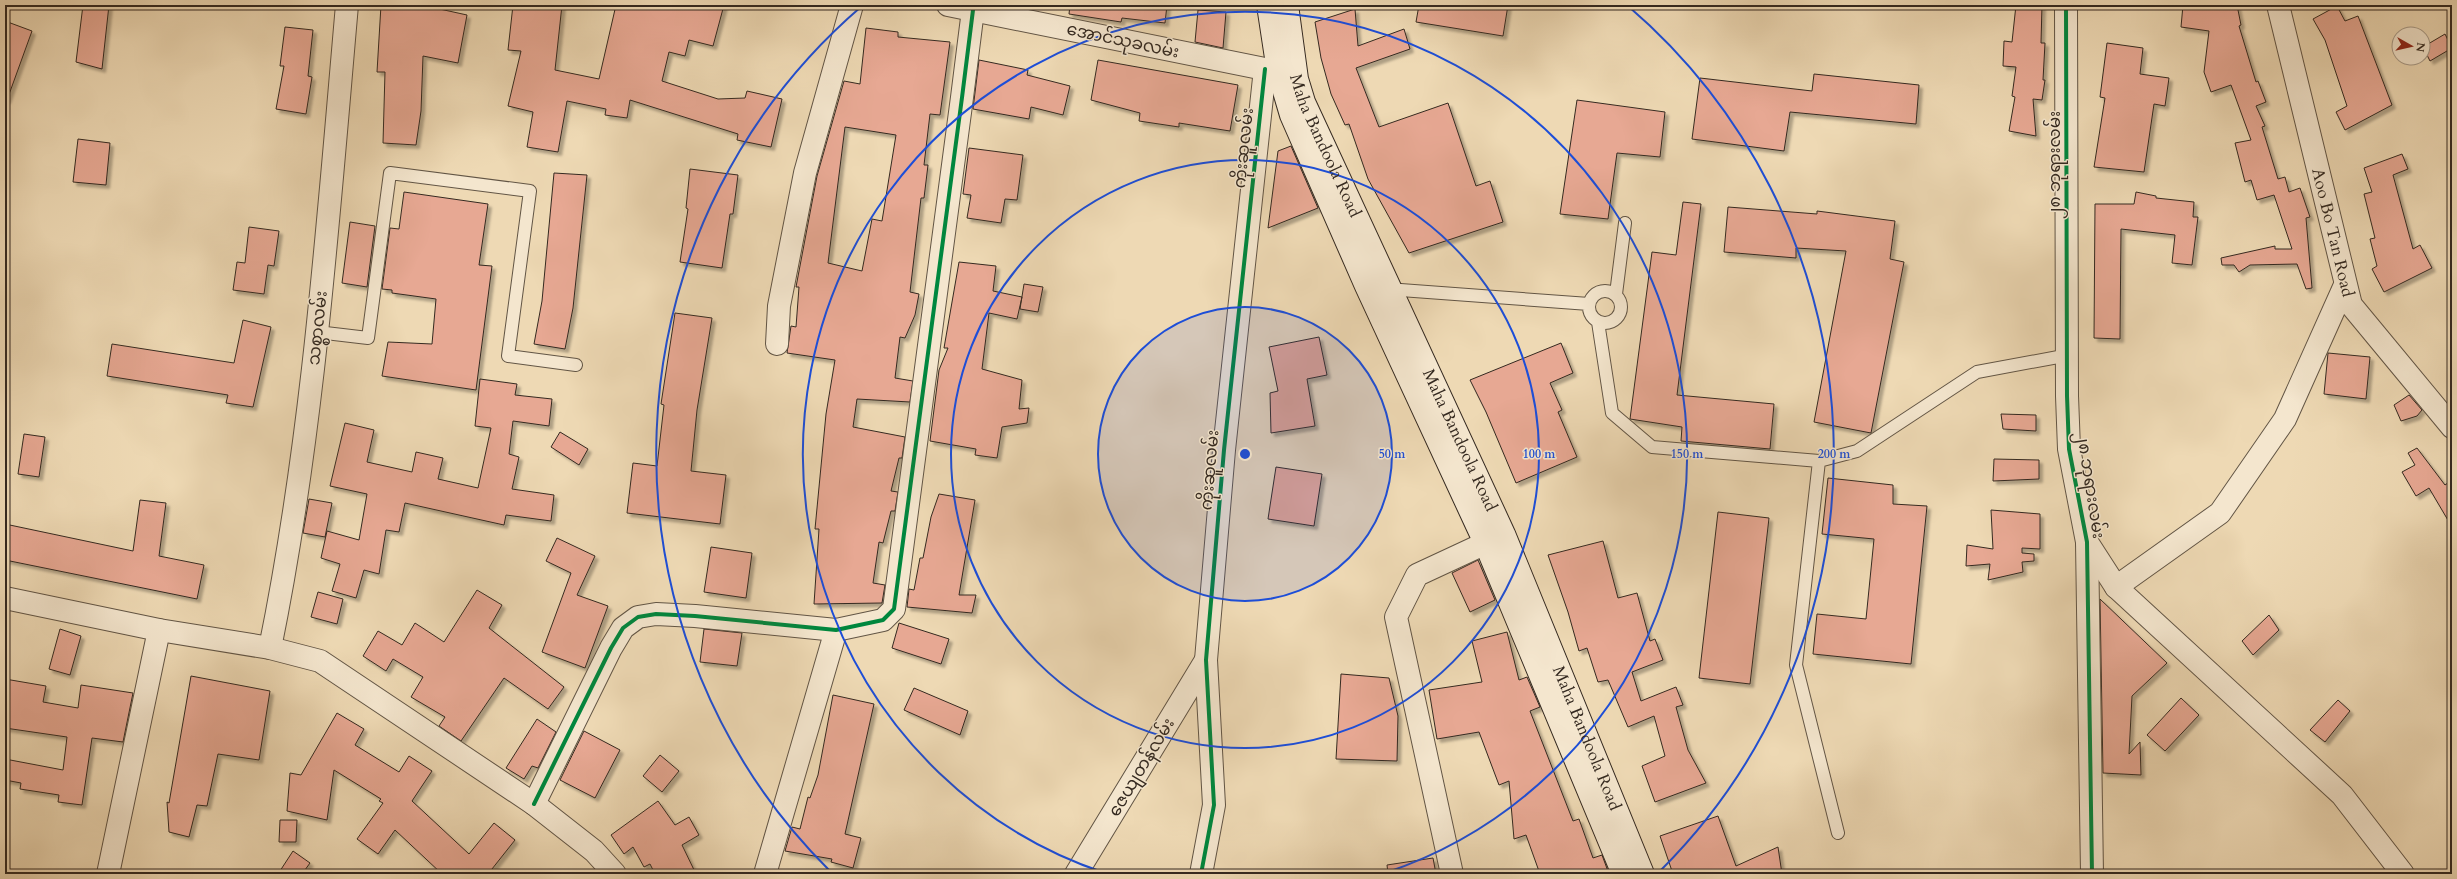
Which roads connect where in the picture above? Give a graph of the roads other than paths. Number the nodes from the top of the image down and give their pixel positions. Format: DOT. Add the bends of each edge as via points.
graph roads {
  1 [pos="347,5"];
  2 [pos="852,5"];
  3 [pos="948,5"];
  4 [pos="1268,5"];
  5 [pos="1287,5"];
  6 [pos="2066,5"];
  7 [pos="2278,5"];
  8 [pos="973,10"];
  9 [pos="1280,73"];
  10 [pos="1625,223"];
  11 [pos="2344,285"];
  12 [pos="1366,286"];
  13 [pos="1389,289"];
  14 [pos="1616,294"];
  15 [pos="1589,304"];
  16 [pos="1598,322"];
  17 [pos="318,332"];
  18 [pos="777,344"];
  19 [pos="2069,354"];
  20 [pos="576,365"];
  21 [pos="2452,428"];
  22 [pos="1819,461"];
  23 [pos="1494,539"];
  24 [pos="2087,542"];
  25 [pos="2116,587"];
  26 [pos="5,598"];
  27 [pos="159,630"];
  28 [pos="836,630"];
  29 [pos="270,648"];
  30 [pos="1206,660"];
  31 [pos="534,804"];
  32 [pos="1838,833"];
  33 [pos="108,874"];
  34 [pos="615,874"];
  35 [pos="765,874"];
  36 [pos="1076,874"];
  37 [pos="1201,874"];
  38 [pos="1452,874"];
  39 [pos="1622,874"];
  40 [pos="1643,874"];
  41 [pos="2092,874"];
  42 [pos="2403,874"];
  1 -- 17 [label="street, သစ္စာလမ်း"];
  2 -- 18 [label="street" via="805,173 779,306"];
  3 -- 8 [label="street, အောင်သုခလမ်း"];
  4 -- 9 [label="street, Maha Bandoola Road"];
  5 -- 9 [label="street, Maha Bandoola Road"];
  6 -- 19 [label="street, ၂၈ ဘုရားလမ်း"];
  7 -- 11 [label="street, Aoo Bo Tan Road"];
  8 -- 9 [label="street, အောင်သုခလမ်း"];
  8 -- 28 [label="street" via="927,381 913,463 894,609 883,620"];
  9 -- 12 [label="street, Maha Bandoola Road" via="1291,115"];
  9 -- 13 [label="street, Maha Bandoola Road" via="1304,102"];
  9 -- 30 [label="street, ကိုးဆူလမ်း" via="1224,450"];
  10 -- 14 [label="lane"];
  11 -- 21 [label="street, Aoo Bo Tan Road" via="2351,305"];
  11 -- 25 [label="street" via="2285,419 2220,513"];
  12 -- 13 [label="lane"];
  12 -- 23 [label="street, Maha Bandoola Road"];
  13 -- 15 [label="lane"];
  13 -- 23 [label="street, Maha Bandoola Road"];
  14 -- 15 [label="lane" via="1605,290 1599,291 1594,294"];
  14 -- 16 [label="lane" via="1621,303 1621,314 1608,323"];
  15 -- 16 [label="lane" via="1591,314"];
  16 -- 22 [label="lane" via="1612,413 1652,447"];
  17 -- 20 [label="lane" via="368,338 390,172 530,191 508,356"];
  17 -- 29 [label="street, သစ္စာလမ်း" via="284,581"];
  19 -- 22 [label="lane" via="1977,372 1857,451"];
  19 -- 24 [label="street, ၂၈ ဘုရားလမ်း" via="2069,449"];
  22 -- 32 [label="lane" via="1796,665"];
  23 -- 38 [label="street" via="1417,575 1396,617"];
  23 -- 39 [label="street, Maha Bandoola Road"];
  23 -- 40 [label="street, Maha Bandoola Road"];
  24 -- 25 [label="street"];
  24 -- 41 [label="street, ၂၈ ဘုရားလမ်း"];
  25 -- 42 [label="street" via="2342,795"];
  26 -- 27 [label="street"];
  27 -- 29 [label="street"];
  27 -- 33 [label="street"];
  28 -- 31 [label="street" via="695,616 656,614 638,617 623,628 611,648"];
  28 -- 35 [label="street"];
  29 -- 31 [label="street" via="320,660"];
  30 -- 36 [label="street, ဇေယျတန်လမ်း"];
  30 -- 37 [label="street, ကိုးဆူလမ်း" via="1214,806"];
  31 -- 34 [label="street" via="594,851"];
}
